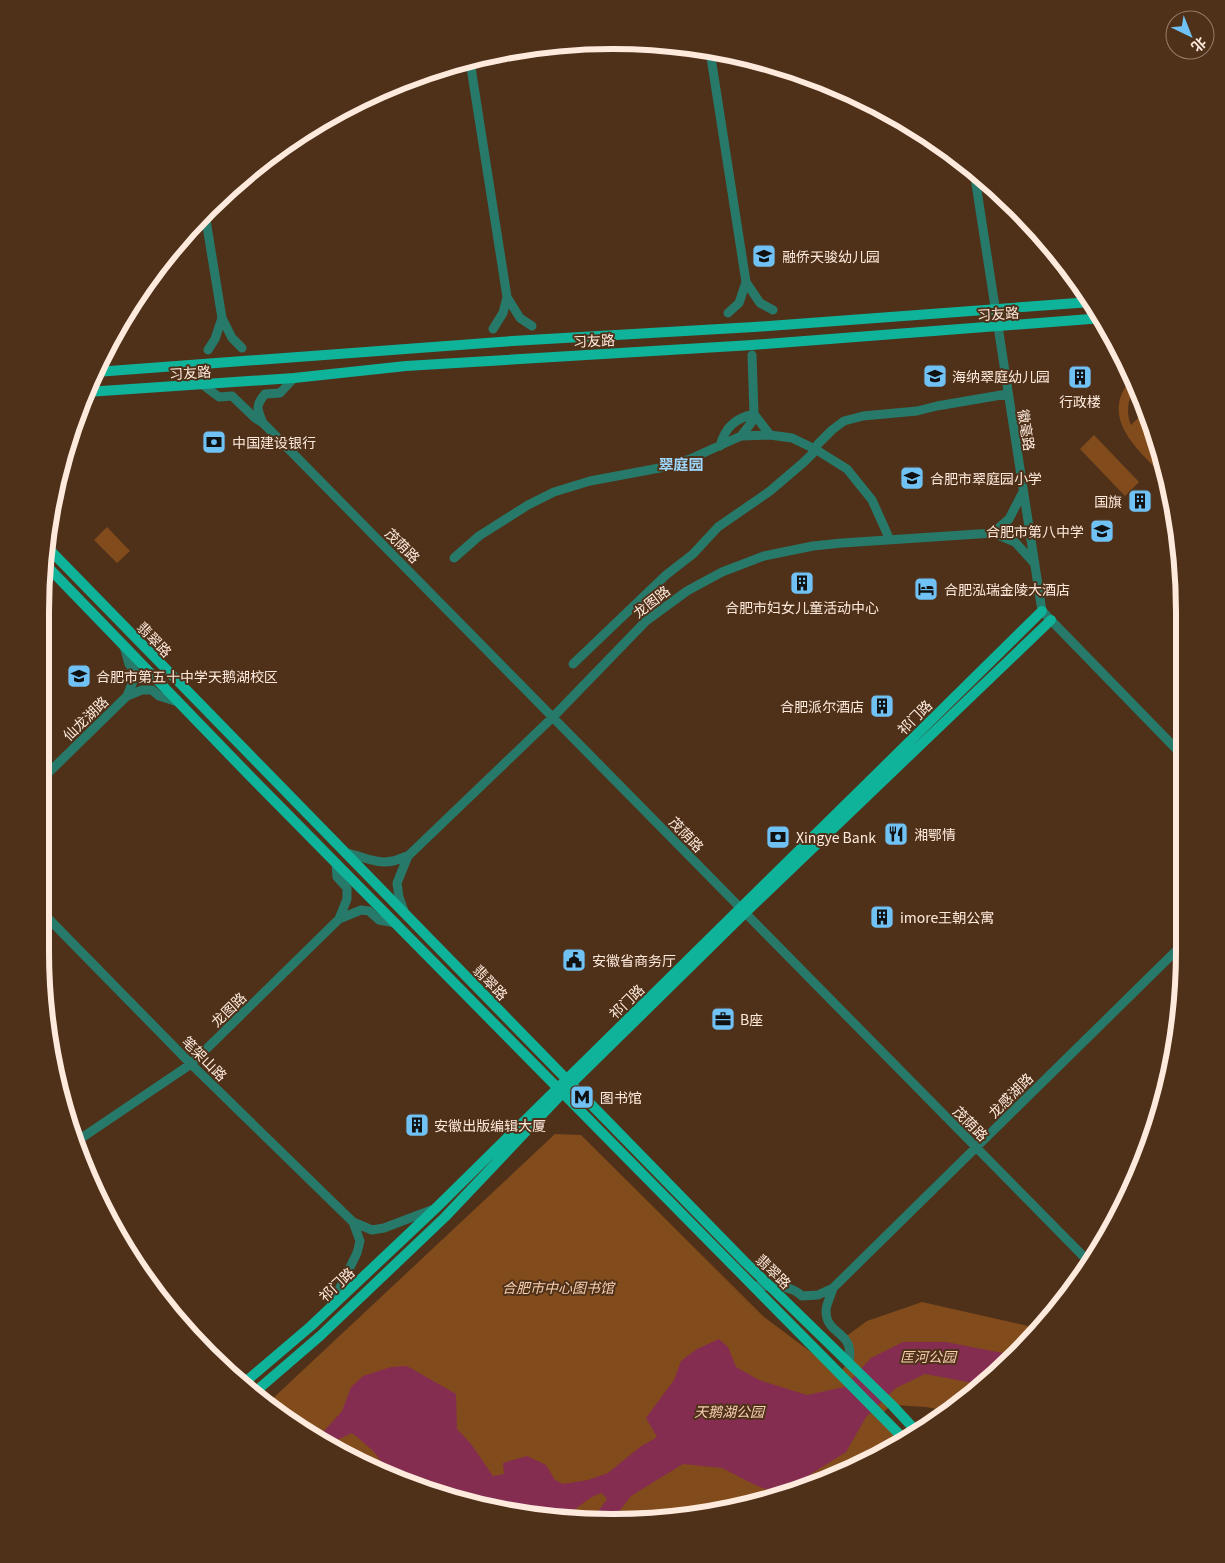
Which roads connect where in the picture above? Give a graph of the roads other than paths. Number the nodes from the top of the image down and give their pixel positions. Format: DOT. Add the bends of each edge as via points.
graph roads {
  1 [pos="711,58"];
  2 [pos="471,67"];
  3 [pos="976,182"];
  4 [pos="206,222"];
  5 [pos="746,282"];
  6 [pos="507,297"];
  7 [pos="1083,302"];
  8 [pos="996,308"];
  9 [pos="773,310"];
  10 [pos="728,314"];
  11 [pos="222,318"];
  12 [pos="1093,319"];
  13 [pos="532,326"];
  14 [pos="998,327"];
  15 [pos="493,329"];
  16 [pos="242,348"];
  17 [pos="208,350"];
  18 [pos="752,355"];
  19 [pos="103,371"];
  20 [pos="294,378"];
  21 [pos="203,385"];
  22 [pos="94,392"];
  23 [pos="1007,394"];
  24 [pos="754,414"];
  25 [pos="263,423"];
  26 [pos="770,435"];
  27 [pos="741,436"];
  28 [pos="720,446"];
  29 [pos="815,449"];
  30 [pos="1023,492"];
  31 [pos="993,533"];
  32 [pos="890,540"];
  33 [pos="53,553"];
  34 [pos="454,558"];
  35 [pos="1035,564"];
  36 [pos="51,570"];
  37 [pos="1042,611"];
  38 [pos="1051,620"];
  39 [pos="123,646"];
  40 [pos="573,664"];
  41 [pos="127,696"];
  42 [pos="178,702"];
  43 [pos="553,717"];
  44 [pos="1176,749"];
  45 [pos="49,771"];
  46 [pos="345,853"];
  47 [pos="408,856"];
  48 [pos="336,863"];
  49 [pos="743,911"];
  50 [pos="405,914"];
  51 [pos="49,919"];
  52 [pos="339,920"];
  53 [pos="396,923"];
  54 [pos="1176,951"];
  55 [pos="192,1064"];
  56 [pos="569,1081"];
  57 [pos="560,1090"];
  58 [pos="81,1138"];
  59 [pos="976,1147"];
  60 [pos="436,1208"];
  61 [pos="353,1222"];
  62 [pos="1085,1258"];
  63 [pos="755,1286"];
  64 [pos="770,1286"];
  65 [pos="833,1288"];
  66 [pos="329,1309"];
  67 [pos="849,1362"];
  68 [pos="248,1380"];
  69 [pos="258,1389"];
  70 [pos="913,1427"];
  71 [pos="900,1435"];
  1 -- 5 [label="street"];
  2 -- 6 [label="street"];
  3 -- 8 [label="street, 徽毫路"];
  4 -- 11 [label="street"];
  5 -- 9 [label="street" via="760,303"];
  5 -- 10 [label="street" via="739,303"];
  6 -- 13 [label="street" via="520,318"];
  6 -- 15 [label="street" via="503,313"];
  7 -- 8 [label="main road, 习友路"];
  8 -- 14 [label="street, 徽毫路"];
  8 -- 19 [label="main road, 习友路"];
  11 -- 16 [label="street" via="232,338"];
  11 -- 17 [label="street"];
  12 -- 14 [label="main road, 习友路"];
  14 -- 20 [label="main road, 习友路" via="406,366"];
  14 -- 23 [label="street, 徽毫路"];
  18 -- 24 [label="street"];
  20 -- 21 [label="main road, 习友路"];
  20 -- 25 [label="street" via="280,393 265,394 258,402 257,409"];
  21 -- 22 [label="main road, 习友路"];
  21 -- 25 [label="street, 茂荫路" via="219,396 232,396"];
  23 -- 29 [label="street" via="844,421"];
  23 -- 30 [label="street, 徽毫路"];
  24 -- 26 [label="street"];
  24 -- 27 [label="street"];
  24 -- 28 [label="street" via="731,424"];
  25 -- 43 [label="street, 茂荫路"];
  26 -- 27 [label="street"];
  26 -- 29 [label="street" via="792,438"];
  27 -- 28 [label="street"];
  28 -- 34 [label="street" via="665,467 590,481 554,492 479,536"];
  29 -- 32 [label="street" via="847,469 872,500"];
  29 -- 40 [label="street" via="770,491 718,527"];
  30 -- 31 [label="street" via="1009,519"];
  30 -- 35 [label="street, 徽毫路"];
  31 -- 32 [label="street, 龙图路"];
  31 -- 35 [label="street" via="1015,542"];
  32 -- 43 [label="street, 龙图路" via="823,545 764,556 722,572 646,621"];
  33 -- 46 [label="main road, 翡翠路"];
  35 -- 37 [label="street, 徽毫路"];
  36 -- 39 [label="main road, 翡翠路"];
  37 -- 38 [label="street"];
  37 -- 49 [label="main road, 祁门路"];
  38 -- 44 [label="street"];
  38 -- 49 [label="main road, 祁门路"];
  39 -- 41 [label="street" via="134,670"];
  39 -- 42 [label="main road, 翡翠路"];
  41 -- 42 [label="street" via="152,690 159,696"];
  41 -- 45 [label="street, 仙龙湖路"];
  42 -- 48 [label="main road, 翡翠路"];
  43 -- 47 [label="street, 龙图路"];
  43 -- 49 [label="street, 茂荫路"];
  46 -- 47 [label="street" via="358,854 376,862 392,862"];
  46 -- 50 [label="main road, 翡翠路"];
  47 -- 50 [label="street" via="397,883"];
  48 -- 52 [label="street" via="337,877 347,888"];
  48 -- 53 [label="main road, 翡翠路"];
  49 -- 56 [label="main road, 祁门路"];
  49 -- 59 [label="street, 茂荫路"];
  50 -- 56 [label="main road, 翡翠路"];
  51 -- 55 [label="street, 笔架山路"];
  52 -- 53 [label="street" via="361,910 370,911 379,920"];
  52 -- 55 [label="street, 龙图路"];
  53 -- 57 [label="main road, 翡翠路"];
  54 -- 59 [label="street, 龙感湖路"];
  55 -- 58 [label="street, 龙图路"];
  55 -- 61 [label="street, 笔架山路"];
  56 -- 57 [label="main road, 祁门路"];
  56 -- 64 [label="main road, 翡翠路"];
  57 -- 60 [label="main road, 祁门路"];
  57 -- 63 [label="main road, 翡翠路"];
  57 -- 69 [label="main road, 祁门路" via="445,1217 320,1336"];
  59 -- 62 [label="street, 茂荫路"];
  59 -- 65 [label="street, 龙感湖路"];
  60 -- 61 [label="street" via="384,1228 372,1230"];
  60 -- 66 [label="main road, 祁门路"];
  61 -- 66 [label="street" via="360,1241 357,1253"];
  63 -- 64 [label="street"];
  63 -- 71 [label="main road, 翡翠路"];
  64 -- 65 [label="street" via="795,1288 802,1296 818,1295"];
  64 -- 67 [label="main road, 翡翠路"];
  65 -- 67 [label="street" via="826,1310 827,1322 848,1342 851,1351"];
  66 -- 68 [label="main road, 祁门路"];
  67 -- 70 [label="main road, 翡翠路"];
}
